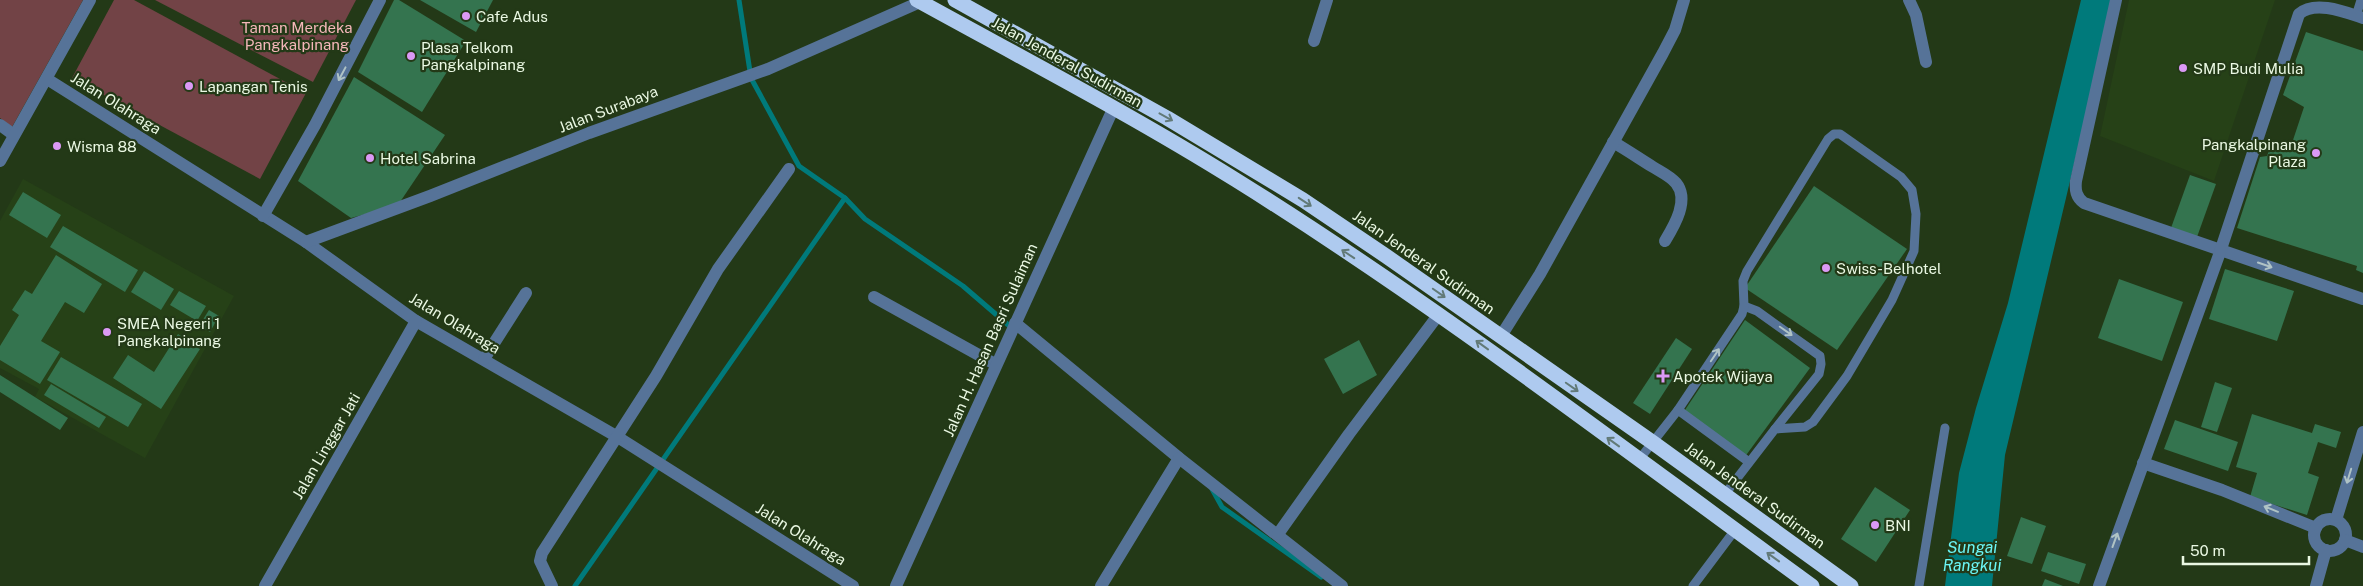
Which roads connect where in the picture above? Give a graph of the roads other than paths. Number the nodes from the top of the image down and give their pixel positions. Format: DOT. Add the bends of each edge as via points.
graph roads {
  1 [pos="90,0"];
  2 [pos="380,0"];
  3 [pos="955,0"];
  4 [pos="1327,0"];
  5 [pos="1684,0"];
  6 [pos="1909,0"];
  7 [pos="2116,0"];
  8 [pos="2361,0"];
  9 [pos="919,1"];
  10 [pos="2360,17"];
  11 [pos="1314,41"];
  12 [pos="1926,62"];
  13 [pos="47,79"];
  14 [pos="1114,107"];
  15 [pos="0,125"];
  16 [pos="14,135"];
  17 [pos="1613,142"];
  18 [pos="0,161"];
  19 [pos="789,169"];
  20 [pos="263,216"];
  21 [pos="1665,241"];
  22 [pos="306,242"];
  23 [pos="2219,250"];
  24 [pos="526,292"];
  25 [pos="874,297"];
  26 [pos="2363,299"];
  27 [pos="1744,306"];
  28 [pos="1439,314"];
  29 [pos="416,322"];
  30 [pos="1013,328"];
  31 [pos="1501,336"];
  32 [pos="484,359"];
  33 [pos="995,364"];
  34 [pos="1678,410"];
  35 [pos="1945,428"];
  36 [pos="1775,429"];
  37 [pos="2363,432"];
  38 [pos="616,436"];
  39 [pos="1652,442"];
  40 [pos="1638,460"];
  41 [pos="1176,462"];
  42 [pos="1749,462"];
  43 [pos="2143,463"];
  44 [pos="1725,494"];
  45 [pos="2336,520"];
  46 [pos="2316,528"];
  47 [pos="1735,530"];
  48 [pos="1278,534"];
  49 [pos="2345,540"];
  50 [pos="2363,547"];
  51 [pos="2326,550"];
  52 [pos="1337,585"];
  53 [pos="265,586"];
  54 [pos="552,586"];
  55 [pos="853,586"];
  56 [pos="896,586"];
  57 [pos="1101,586"];
  58 [pos="1693,586"];
  59 [pos="1812,586"];
  60 [pos="1851,586"];
  61 [pos="1919,586"];
  62 [pos="2099,586"];
  63 [pos="2316,586"];
  1 -- 13 [label="street"];
  2 -- 20 [label="street, one-way"];
  3 -- 31 [label="highway, Jalan Jenderal Sudirman, one-way" via="1226,152 1370,245"];
  4 -- 11 [label="street"];
  5 -- 17 [label="street" via="1675,30"];
  6 -- 12 [label="street" via="1916,15"];
  7 -- 23 [label="street" via="2076,181 2076,194 2088,204"];
  8 -- 10 [label="lane"];
  9 -- 14 [label="highway, Jalan Jenderal Sudirman"];
  9 -- 22 [label="street, Jalan Surabaya" via="768,69"];
  10 -- 23 [label="street" via="2320,8 2304,9 2299,14"];
  13 -- 16 [label="street"];
  13 -- 20 [label="street, Jalan Olahraga"];
  28 -- 14 [label="highway, Jalan Jenderal Sudirman, one-way" via="1238,181"];
  14 -- 30 [label="street, Jalan H. Hasan Basri Sulaiman"];
  15 -- 16 [label="street"];
  16 -- 18 [label="street"];
  17 -- 21 [label="street" via="1678,186 1680,209"];
  17 -- 31 [label="street" via="1540,274"];
  19 -- 38 [label="street" via="723,262 656,376"];
  20 -- 22 [label="street, Jalan Olahraga"];
  22 -- 29 [label="street, Jalan Olahraga"];
  23 -- 26 [label="street, one-way"];
  23 -- 43 [label="street"];
  24 -- 32 [label="street"];
  25 -- 33 [label="street"];
  34 -- 27 [label="lane, one-way" via="1737,322"];
  27 -- 36 [label="lane, one-way" via="1757,311 1820,356 1819,374"];
  27 -- 36 [label="lane" via="1743,281 1778,219 1834,134 1840,134 1901,177 1912,190 1916,231 1914,252 1892,300 1847,376 1813,422 1805,427 1782,426"];
  40 -- 28 [label="highway, Jalan Jenderal Sudirman, one-way"];
  28 -- 48 [label="street"];
  29 -- 32 [label="street, Jalan Olahraga"];
  29 -- 53 [label="street, Jalan Linggar Jati"];
  30 -- 33 [label="street, Jalan H. Hasan Basri Sulaiman"];
  30 -- 41 [label="street"];
  31 -- 39 [label="highway, Jalan Jenderal Sudirman, one-way"];
  32 -- 38 [label="street, Jalan Olahraga"];
  33 -- 56 [label="street, Jalan H. Hasan Basri Sulaiman"];
  34 -- 39 [label="lane"];
  34 -- 42 [label="lane"];
  35 -- 61 [label="lane"];
  36 -- 42 [label="lane"];
  37 -- 45 [label="street, one-way"];
  38 -- 54 [label="street" via="540,556"];
  38 -- 55 [label="street, Jalan Olahraga"];
  39 -- 40 [label="lane"];
  39 -- 44 [label="highway, Jalan Jenderal Sudirman"];
  40 -- 47 [label="highway, Jalan Jenderal Sudirman"];
  41 -- 48 [label="street"];
  41 -- 57 [label="street"];
  42 -- 44 [label="lane"];
  46 -- 43 [label="street, one-way" via="2222,490"];
  62 -- 43 [label="street, one-way"];
  44 -- 60 [label="highway, Jalan Jenderal Sudirman"];
  45 -- 46 [label="street" via="2328,519"];
  45 -- 49 [label="street" via="2344,528"];
  46 -- 51 [label="street" via="2316,542"];
  47 -- 58 [label="lane"];
  59 -- 47 [label="highway, Jalan Jenderal Sudirman, one-way"];
  48 -- 52 [label="street"];
  49 -- 50 [label="street"];
  49 -- 51 [label="street" via="2338,549"];
  51 -- 63 [label="street"];
}
